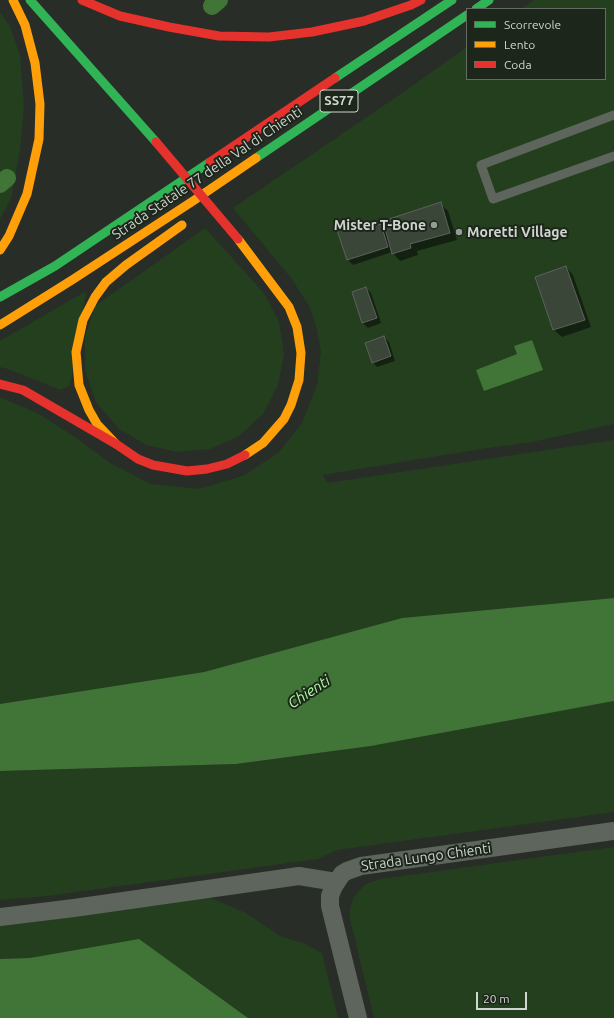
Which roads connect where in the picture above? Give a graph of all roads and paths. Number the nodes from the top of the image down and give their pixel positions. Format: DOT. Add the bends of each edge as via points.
graph roads {
  1 [pos="13,0"];
  2 [pos="30,0"];
  3 [pos="82,0"];
  4 [pos="421,0"];
  5 [pos="452,0"];
  6 [pos="489,0"];
  7 [pos="477,8"];
  8 [pos="466,16"];
  9 [pos="402,58"];
  10 [pos="373,90"];
  11 [pos="614,115"];
  12 [pos="614,156"];
  13 [pos="215,201"];
  14 [pos="204,209"];
  15 [pos="192,217"];
  16 [pos="0,250"];
  17 [pos="0,298"];
  18 [pos="0,325"];
  19 [pos="0,384"];
  20 [pos="116,444"];
  21 [pos="614,831"];
  22 [pos="336,882"];
  23 [pos="0,917"];
  24 [pos="358,1018"];
  1 -- 16 [label="highway" via="25,25 35,63 40,104 39,139 27,194 9,236"];
  2 -- 20 [label="highway, bridge" via="238,239 281,294 297,328 301,367 296,393 284,419 269,437 251,452 227,464 187,471 170,469 138,459"];
  3 -- 4 [label="highway" via="120,16 169,27 219,36 269,37 312,32 364,21"];
  5 -- 17 [label="highway, Strada Statale 77 della Val di Chienti / SS77" via="56,266"];
  6 -- 7 [label="highway"];
  8 -- 9 [label="highway, Strada Statale 77 della Val di Chienti / SS77"];
  9 -- 10 [label="highway"];
  9 -- 18 [label="highway, Strada Statale 77 della Val di Chienti / SS77" via="193,201"];
  11 -- 12 [label="lane" via="481,165 493,199"];
  13 -- 14 [label="highway"];
  15 -- 20 [label="highway" via="106,282 83,320 76,352 79,385 97,424"];
  19 -- 20 [label="highway" via="23,390"];
  21 -- 22 [label="street, Strada Lungo Chienti" via="361,866 347,871"];
  22 -- 23 [label="street" via="299,876"];
  22 -- 24 [label="street" via="330,896 330,906"];
}
